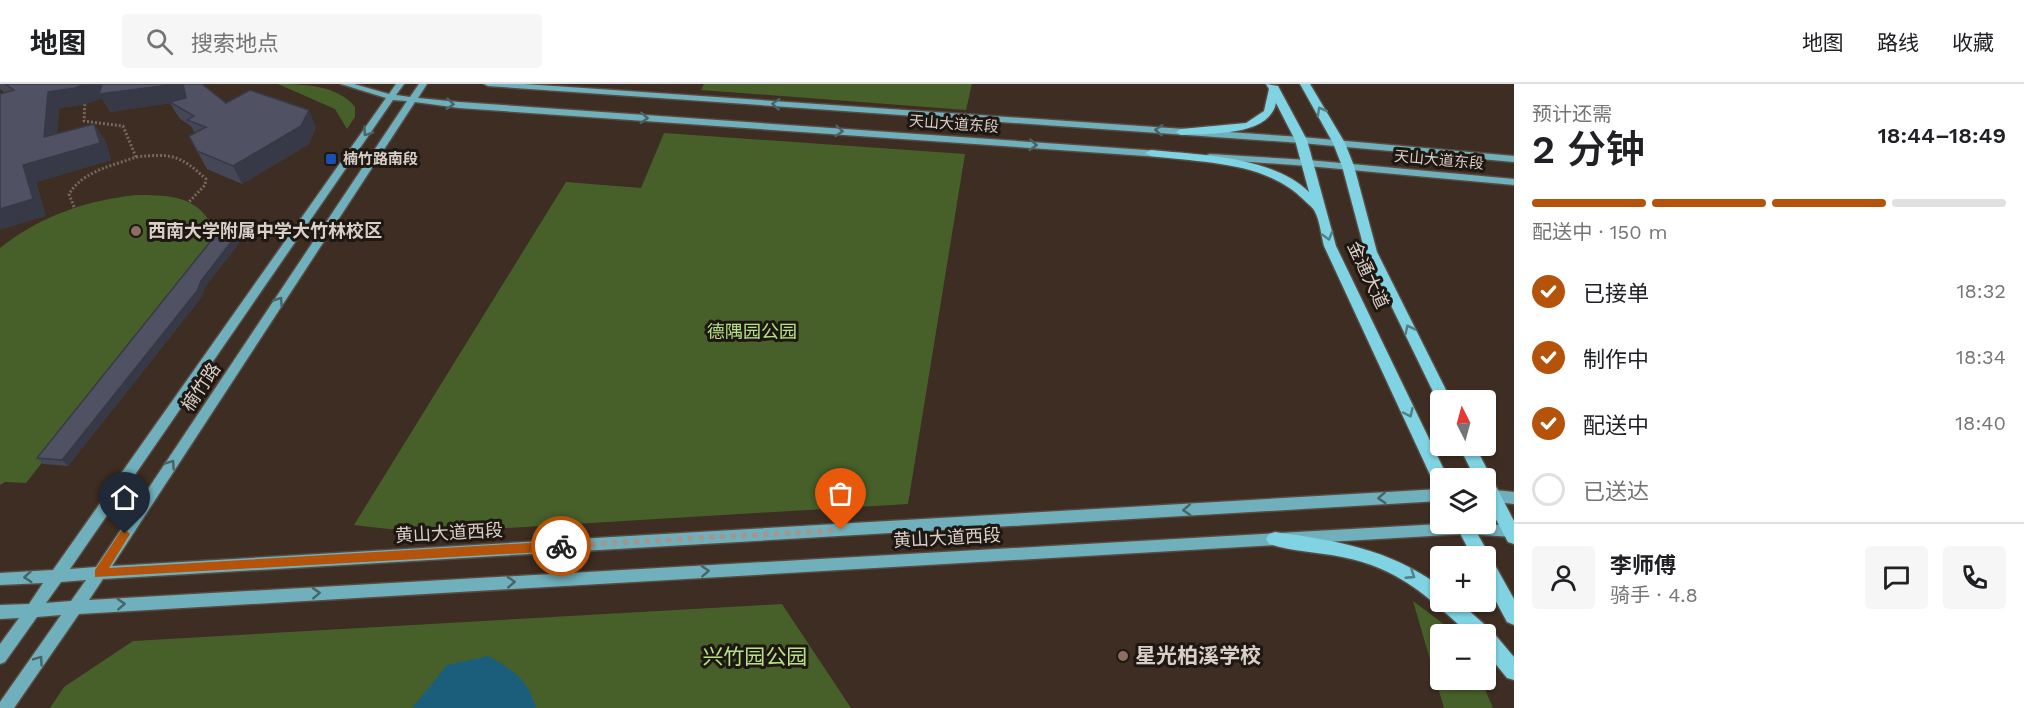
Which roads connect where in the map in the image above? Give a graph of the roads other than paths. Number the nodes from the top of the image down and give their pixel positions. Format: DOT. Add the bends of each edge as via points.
graph roads {
  1 [pos="345,84"];
  2 [pos="400,84"];
  3 [pos="423,84"];
  4 [pos="488,84"];
  5 [pos="1305,84"];
  6 [pos="1273,86"];
  7 [pos="392,97"];
  8 [pos="412,100"];
  9 [pos="1181,132"];
  10 [pos="1301,140"];
  11 [pos="1339,143"];
  12 [pos="1150,153"];
  13 [pos="1514,159"];
  14 [pos="1308,163"];
  15 [pos="1348,166"];
  16 [pos="1514,182"];
  17 [pos="1321,211"];
  18 [pos="1439,390"];
  19 [pos="1435,468"];
  20 [pos="1496,492"];
  21 [pos="1430,496"];
  22 [pos="1514,498"];
  23 [pos="1496,505"];
  24 [pos="1430,528"];
  25 [pos="1496,531"];
  26 [pos="1513,533"];
  27 [pos="1275,539"];
  28 [pos="99,574"];
  29 [pos="59,575"];
  30 [pos="0,579"];
  31 [pos="1496,584"];
  32 [pos="1430,589"];
  33 [pos="76,607"];
  34 [pos="34,610"];
  35 [pos="0,612"];
  36 [pos="1457,612"];
  37 [pos="1514,616"];
  38 [pos="1471,624"];
  39 [pos="1496,650"];
  40 [pos="0,657"];
  41 [pos="1514,671"];
  42 [pos="5,708"];
  1 -- 7 [label="main road, 天山大道东段"];
  2 -- 7 [label="main road, 楠竹路"];
  3 -- 8 [label="main road, 楠竹路"];
  9 -- 4 [label="main road, 天山大道东段, one-way"];
  11 -- 5 [label="main road, 金通大道, one-way"];
  6 -- 9 [label="main road" via="1269,112 1249,126"];
  6 -- 10 [label="main road, 金通大道"];
  7 -- 8 [label="main road, 天山大道东段"];
  7 -- 29 [label="main road, 楠竹路, one-way"];
  8 -- 12 [label="main road, 天山大道东段, one-way"];
  28 -- 8 [label="main road, 楠竹路, one-way"];
  9 -- 10 [label="main road, 天山大道东段"];
  10 -- 11 [label="main road, 天山大道东段"];
  10 -- 14 [label="main road, 金通大道"];
  11 -- 13 [label="main road, 天山大道东段"];
  11 -- 15 [label="main road, 金通大道"];
  12 -- 14 [label="main road, 天山大道东段"];
  12 -- 17 [label="main road" via="1268,171 1298,185"];
  14 -- 15 [label="main road, 天山大道东段"];
  14 -- 17 [label="main road, 金通大道"];
  15 -- 16 [label="main road, 天山大道东段"];
  18 -- 15 [label="main road, 金通大道, one-way" via="1371,252"];
  17 -- 19 [label="main road, 金通大道, one-way" via="1330,246"];
  20 -- 22 [label="main road"];
  21 -- 28 [label="main road, 黄山大道西段, one-way"];
  23 -- 26 [label="main road"];
  24 -- 27 [label="main road, 黄山大道西段"];
  25 -- 26 [label="main road, 黄山大道西段"];
  27 -- 32 [label="main road, one-way" via="1362,552 1397,566"];
  33 -- 27 [label="main road, 黄山大道西段, one-way"];
  28 -- 29 [label="main road, 黄山大道西段"];
  28 -- 33 [label="main road, 楠竹路"];
  29 -- 30 [label="main road, 黄山大道西段, one-way"];
  29 -- 34 [label="main road, 楠竹路"];
  31 -- 37 [label="main road"];
  33 -- 34 [label="main road, 黄山大道西段"];
  42 -- 33 [label="main road, 楠竹路, one-way"];
  34 -- 35 [label="main road, 黄山大道西段"];
  34 -- 40 [label="main road, 楠竹路"];
  36 -- 38 [label="main road"];
  39 -- 41 [label="main road"];
}
